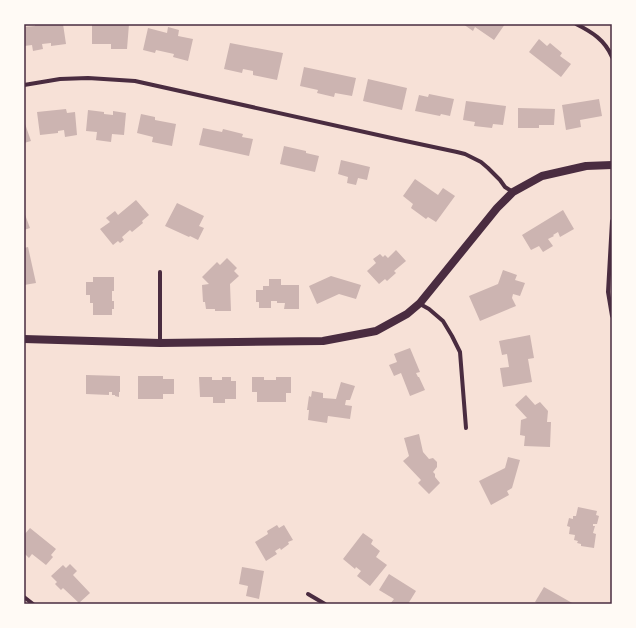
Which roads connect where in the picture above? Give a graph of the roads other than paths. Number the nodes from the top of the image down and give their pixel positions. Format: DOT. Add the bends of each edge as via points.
graph roads {
  1 [pos="576,24"];
  2 [pos="612,57"];
  3 [pos="24,85"];
  4 [pos="612,165"];
  5 [pos="513,192"];
  6 [pos="612,221"];
  7 [pos="160,272"];
  8 [pos="420,303"];
  9 [pos="612,316"];
  10 [pos="24,339"];
  11 [pos="160,343"];
  12 [pos="466,428"];
  13 [pos="308,594"];
  14 [pos="24,597"];
  15 [pos="33,604"];
  16 [pos="325,604"];
  1 -- 2 [label="street" via="598,36"];
  3 -- 5 [label="street" via="60,79 88,78 134,81 171,89 465,154 481,162"];
  4 -- 5 [label="main road" via="586,166 542,176"];
  5 -- 8 [label="main road"];
  6 -- 9 [label="street" via="608,292"];
  7 -- 11 [label="street"];
  8 -- 11 [label="main road" via="407,314 376,331 323,341"];
  8 -- 12 [label="street" via="443,321 460,352"];
  10 -- 11 [label="main road"];
  13 -- 16 [label="street"];
  14 -- 15 [label="street"];
}
